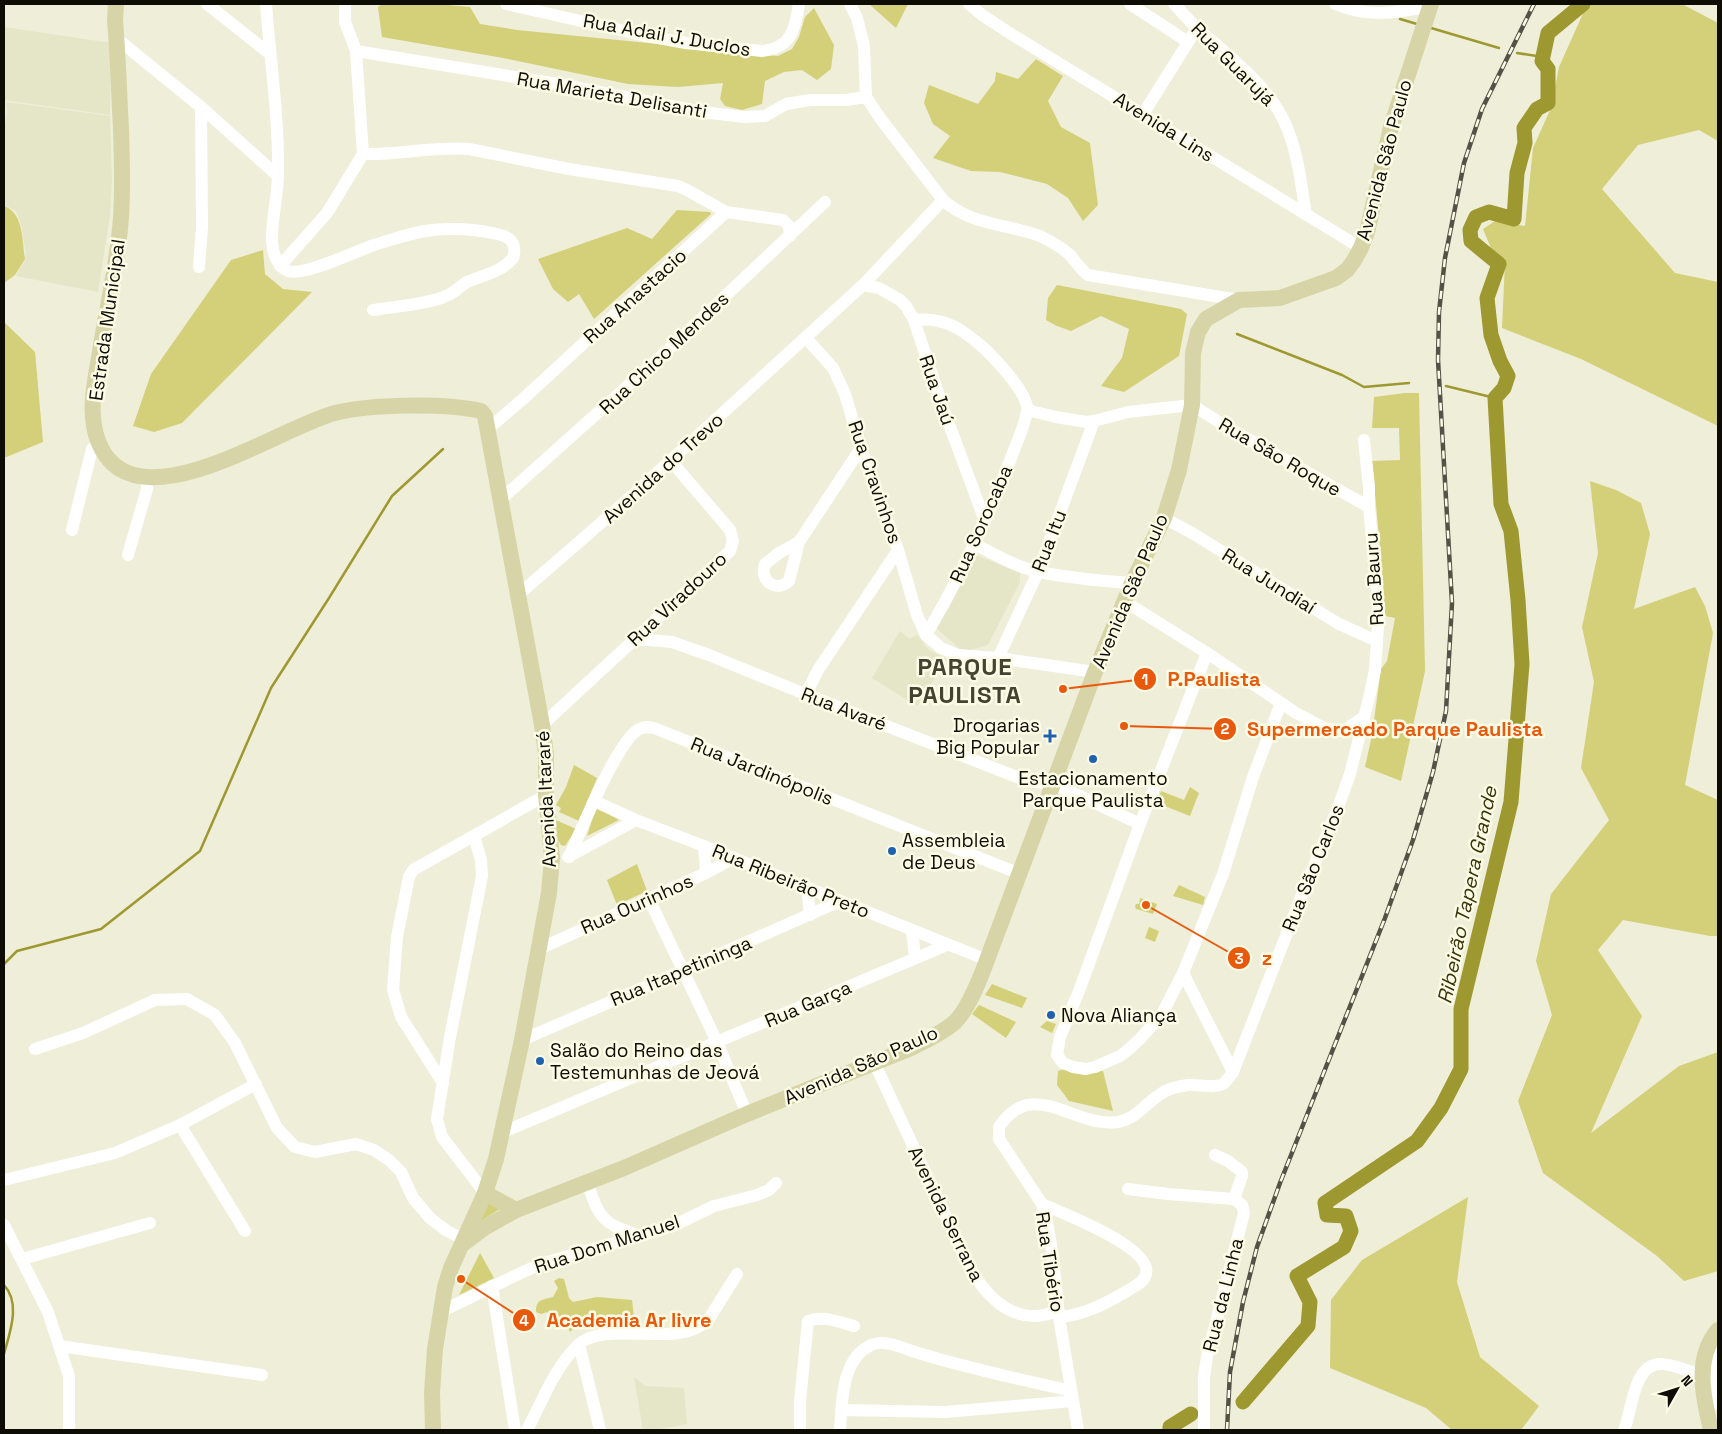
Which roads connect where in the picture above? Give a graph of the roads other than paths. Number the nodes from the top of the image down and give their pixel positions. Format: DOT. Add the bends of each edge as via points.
graph roads {
  1 [pos="116,4"];
  2 [pos="207,4"];
  3 [pos="266,4"];
  4 [pos="345,4"];
  5 [pos="506,4"];
  6 [pos="799,4"];
  7 [pos="850,4"];
  8 [pos="969,4"];
  9 [pos="1130,4"];
  10 [pos="1174,4"];
  11 [pos="1335,4"];
  12 [pos="1431,5"];
  13 [pos="1198,28"];
  14 [pos="116,38"];
  15 [pos="1188,42"];
  16 [pos="356,51"];
  17 [pos="270,54"];
  18 [pos="866,97"];
  19 [pos="202,107"];
  20 [pos="1143,114"];
  21 [pos="363,154"];
  22 [pos="278,176"];
  23 [pos="942,200"];
  24 [pos="825,202"];
  25 [pos="726,212"];
  26 [pos="1306,215"];
  27 [pos="790,236"];
  28 [pos="1361,248"];
  29 [pos="280,266"];
  30 [pos="199,267"];
  31 [pos="864,285"];
  32 [pos="1239,300"];
  33 [pos="373,310"];
  34 [pos="914,320"];
  35 [pos="806,338"];
  36 [pos="1192,405"];
  37 [pos="475,410"];
  38 [pos="1027,410"];
  39 [pos="1094,421"];
  40 [pos="487,430"];
  41 [pos="1364,440"];
  42 [pos="99,441"];
  43 [pos="861,448"];
  44 [pos="671,461"];
  45 [pos="146,477"];
  46 [pos="500,501"];
  47 [pos="1369,507"];
  48 [pos="1164,518"];
  49 [pos="985,521"];
  50 [pos="72,530"];
  51 [pos="799,542"];
  52 [pos="975,544"];
  53 [pos="898,550"];
  54 [pos="128,555"];
  55 [pos="1038,572"];
  56 [pos="1132,583"];
  57 [pos="518,595"];
  58 [pos="1124,601"];
  59 [pos="926,635"];
  60 [pos="633,640"];
  61 [pos="1377,641"];
  62 [pos="1207,653"];
  63 [pos="998,658"];
  64 [pos="1095,672"];
  65 [pos="806,694"];
  66 [pos="1281,702"];
  67 [pos="1364,717"];
  68 [pos="542,725"];
  69 [pos="1054,784"];
  70 [pos="546,795"];
  71 [pos="594,801"];
  72 [pos="636,820"];
  73 [pos="1140,824"];
  74 [pos="474,836"];
  75 [pos="704,846"];
  76 [pos="569,857"];
  77 [pos="734,858"];
  78 [pos="552,867"];
  79 [pos="706,873"];
  80 [pos="1020,874"];
  81 [pos="807,888"];
  82 [pos="650,899"];
  83 [pos="840,901"];
  84 [pos="810,915"];
  85 [pos="912,930"];
  86 [pos="947,945"];
  87 [pos="539,949"];
  88 [pos="915,958"];
  89 [pos="987,960"];
  90 [pos="684,970"];
  91 [pos="1183,973"];
  92 [pos="522,1040"];
  93 [pos="717,1042"];
  94 [pos="35,1049"];
  95 [pos="874,1062"];
  96 [pos="1233,1072"];
  97 [pos="443,1083"];
  98 [pos="256,1084"];
  99 [pos="747,1114"];
  100 [pos="180,1125"];
  101 [pos="503,1132"];
  102 [pos="1215,1155"];
  103 [pos="4,1180"];
  104 [pos="588,1183"];
  105 [pos="776,1183"];
  106 [pos="1128,1189"];
  107 [pos="485,1193"];
  108 [pos="1234,1199"];
  109 [pos="1042,1204"];
  110 [pos="516,1210"];
  111 [pos="150,1223"];
  112 [pos="4,1225"];
  113 [pos="245,1231"];
  114 [pos="641,1236"];
  115 [pos="464,1241"];
  116 [pos="22,1259"];
  117 [pos="737,1274"];
  118 [pos="492,1286"];
  119 [pos="440,1312"];
  120 [pos="1059,1314"];
  121 [pos="854,1326"];
  122 [pos="1718,1330"];
  123 [pos="579,1344"];
  124 [pos="59,1346"];
  125 [pos="262,1375"];
  126 [pos="1702,1375"];
  127 [pos="1072,1396"];
  128 [pos="1718,1404"];
  129 [pos="842,1410"];
  130 [pos="69,1430"];
  131 [pos="432,1430"];
  132 [pos="515,1430"];
  133 [pos="527,1430"];
  134 [pos="600,1430"];
  135 [pos="800,1430"];
  136 [pos="840,1430"];
  137 [pos="1078,1430"];
  138 [pos="1204,1430"];
  139 [pos="1624,1430"];
  140 [pos="1711,1430"];
  1 -- 14 [label="main road, Estrada Municipal"];
  2 -- 17 [label="street"];
  3 -- 17 [label="street"];
  4 -- 16 [label="street" via="345,22"];
  5 -- 6 [label="street, Rua Adail J. Duclos" via="642,35 762,51 785,44 796,21"];
  7 -- 18 [label="street" via="864,46"];
  8 -- 20 [label="street, Avenida Lins" via="1011,34"];
  9 -- 15 [label="street"];
  10 -- 13 [label="street, Rua Guarujá"];
  11 -- 12 [label="street" via="1382,14"];
  12 -- 28 [label="main road, Avenida São Paulo" via="1391,127"];
  13 -- 15 [label="street"];
  13 -- 26 [label="street, Rua Guarujá" via="1232,58 1279,112 1289,132"];
  14 -- 19 [label="street"];
  14 -- 42 [label="main road, Estrada Municipal" via="121,218 93,388 93,419"];
  15 -- 20 [label="street"];
  16 -- 18 [label="street, Rua Marieta Delisanti" via="744,117 765,116 786,104 810,100"];
  16 -- 21 [label="street"];
  17 -- 22 [label="street"];
  18 -- 23 [label="street"];
  19 -- 22 [label="street"];
  19 -- 30 [label="street"];
  20 -- 26 [label="street, Avenida Lins"];
  21 -- 25 [label="street" via="469,149 678,186"];
  21 -- 29 [label="street" via="319,225"];
  22 -- 29 [label="street" via="272,242"];
  23 -- 31 [label="street, Avenida do Trevo"];
  23 -- 32 [label="street" via="962,214 1041,237 1062,248 1088,275"];
  24 -- 27 [label="street, Rua Chico Mendes"];
  25 -- 27 [label="street" via="783,220 789,226"];
  25 -- 40 [label="street, Rua Anastacio"];
  26 -- 28 [label="street, Avenida Lins"];
  27 -- 46 [label="street, Rua Chico Mendes"];
  28 -- 32 [label="main road, Avenida São Paulo" via="1347,270 1336,278 1280,298"];
  29 -- 33 [label="street" via="293,272 306,271 374,245 442,229 507,237 514,245 513,258 506,266 462,284 446,296"];
  31 -- 34 [label="street, Rua Jaú" via="879,288 900,300"];
  31 -- 35 [label="street, Avenida do Trevo"];
  32 -- 36 [label="main road, Avenida São Paulo" via="1206,319 1198,332 1193,352"];
  34 -- 38 [label="street" via="946,322 972,338 1012,379"];
  34 -- 49 [label="street, Rua Jaú"];
  35 -- 43 [label="street, Rua Cravinhos" via="839,379"];
  35 -- 44 [label="street, Avenida do Trevo"];
  36 -- 39 [label="street" via="1128,412"];
  36 -- 47 [label="street, Rua São Roque"];
  36 -- 48 [label="main road, Avenida São Paulo" via="1179,470"];
  37 -- 40 [label="main road, Avenida Itararé" via="485,416"];
  37 -- 45 [label="main road, Estrada Municipal" via="437,406 336,413 192,471"];
  38 -- 39 [label="street"];
  38 -- 49 [label="street, Rua Sorocaba"];
  39 -- 55 [label="street, Rua Itu"];
  40 -- 46 [label="main road, Avenida Itararé"];
  41 -- 47 [label="street, Rua Bauru"];
  42 -- 45 [label="main road, Estrada Municipal" via="121,469"];
  42 -- 50 [label="street" via="92,449"];
  43 -- 51 [label="street"];
  43 -- 53 [label="street, Rua Cravinhos"];
  44 -- 57 [label="street, Avenida do Trevo"];
  44 -- 60 [label="street, Rua Viradouro" via="724,523 733,541 724,558"];
  45 -- 54 [label="street" via="147,489"];
  46 -- 57 [label="main road, Avenida Itararé"];
  47 -- 61 [label="street, Rua Bauru" via="1379,612"];
  48 -- 56 [label="main road, Avenida São Paulo"];
  48 -- 61 [label="street, Rua Jundiaí" via="1339,624"];
  49 -- 52 [label="street, Rua Sorocaba"];
  52 -- 55 [label="street"];
  52 -- 59 [label="street, Rua Sorocaba"];
  53 -- 59 [label="street, Rua Cravinhos"];
  53 -- 65 [label="street" via="818,670"];
  55 -- 56 [label="street"];
  55 -- 63 [label="street, Rua Itu"];
  56 -- 58 [label="main road, Avenida São Paulo"];
  57 -- 68 [label="main road, Avenida Itararé"];
  58 -- 62 [label="street"];
  58 -- 64 [label="main road, Avenida São Paulo"];
  59 -- 63 [label="street" via="941,648 958,655"];
  60 -- 65 [label="street, Rua Avaré" via="681,644"];
  60 -- 68 [label="street, Rua Viradouro"];
  61 -- 67 [label="street, Rua Bauru" via="1375,670"];
  62 -- 66 [label="street"];
  62 -- 73 [label="street"];
  63 -- 64 [label="street"];
  64 -- 69 [label="main road, Avenida São Paulo"];
  65 -- 69 [label="street, Rua Avaré" via="1027,781"];
  66 -- 67 [label="street" via="1312,722 1335,731 1350,728"];
  66 -- 91 [label="street" via="1253,776 1223,874"];
  67 -- 96 [label="street, Rua São Carlos" via="1337,810"];
  68 -- 70 [label="main road, Avenida Itararé"];
  69 -- 73 [label="street, Rua Avaré"];
  69 -- 80 [label="main road, Avenida São Paulo"];
  70 -- 74 [label="street"];
  70 -- 78 [label="main road, Avenida Itararé"];
  71 -- 72 [label="street, Rua Ribeirão Preto"];
  71 -- 76 [label="street, Rua Jardinópolis"];
  71 -- 80 [label="street, Rua Jardinópolis" via="627,741 636,732 654,728"];
  72 -- 75 [label="street, Rua Ribeirão Preto"];
  72 -- 76 [label="street"];
  73 -- 91 [label="street" via="1060,1038 1057,1055 1060,1060 1078,1068 1095,1067 1130,1049 1162,1014"];
  74 -- 97 [label="street" via="482,860 482,876"];
  74 -- 97 [label="street" via="413,870 397,937 393,990 401,1017"];
  75 -- 77 [label="street, Rua Ribeirão Preto"];
  75 -- 79 [label="street"];
  76 -- 78 [label="street"];
  77 -- 79 [label="street, Rua Ourinhos"];
  77 -- 81 [label="street, Rua Ribeirão Preto"];
  78 -- 87 [label="main road, Avenida Itararé"];
  79 -- 82 [label="street, Rua Ourinhos"];
  80 -- 89 [label="main road, Avenida São Paulo"];
  81 -- 83 [label="street, Rua Ribeirão Preto"];
  81 -- 84 [label="street"];
  82 -- 87 [label="street, Rua Ourinhos"];
  82 -- 90 [label="street"];
  83 -- 84 [label="street, Rua Itapetininga"];
  83 -- 85 [label="street, Rua Ribeirão Preto"];
  84 -- 90 [label="street, Rua Itapetininga"];
  85 -- 86 [label="street, Rua Ribeirão Preto"];
  85 -- 88 [label="street"];
  86 -- 88 [label="street, Rua Garça"];
  86 -- 89 [label="street, Rua Ribeirão Preto"];
  87 -- 92 [label="main road, Avenida Itararé"];
  88 -- 93 [label="street, Rua Garça"];
  89 -- 95 [label="main road, Avenida São Paulo" via="974,992 955,1022 911,1048"];
  90 -- 92 [label="street, Rua Itapetininga"];
  90 -- 93 [label="street"];
  91 -- 96 [label="street"];
  92 -- 101 [label="main road, Avenida Itararé"];
  93 -- 99 [label="street"];
  93 -- 101 [label="street, Rua Garça"];
  94 -- 98 [label="street" via="83,1033 155,1000 187,999 215,1015 235,1043"];
  95 -- 99 [label="main road, Avenida São Paulo"];
  95 -- 120 [label="street, Avenida Serrana" via="968,1264 983,1289 1019,1314"];
  96 -- 109 [label="street, Rua Tibério" via="1226,1082 1218,1085 1189,1085 1165,1091 1132,1117 1118,1122 1101,1122 1038,1104 1012,1111 999,1127 1000,1139"];
  97 -- 107 [label="street" via="437,1119 442,1137"];
  98 -- 100 [label="street"];
  98 -- 115 [label="street" via="277,1128 295,1147 315,1152 356,1144 374,1150 401,1172 414,1198 430,1218"];
  99 -- 104 [label="main road, Avenida São Paulo"];
  100 -- 103 [label="street" via="115,1153"];
  100 -- 113 [label="street"];
  101 -- 107 [label="main road, Avenida Itararé"];
  102 -- 108 [label="street" via="1242,1172"];
  104 -- 110 [label="main road, Avenida São Paulo"];
  104 -- 114 [label="street" via="604,1219 616,1228"];
  105 -- 114 [label="street, Rua Dom Manuel" via="758,1195 714,1206 672,1226"];
  106 -- 108 [label="street"];
  107 -- 110 [label="main road"];
  107 -- 115 [label="main road, Avenida Itararé"];
  108 -- 138 [label="street, Rua da Linha" via="1244,1213 1207,1357"];
  109 -- 120 [label="street, Rua Tibério" via="1050,1233"];
  109 -- 120 [label="street, Avenida Serrana" via="1127,1245 1146,1267 1143,1280 1120,1295 1086,1312"];
  110 -- 115 [label="main road, Avenida São Paulo"];
  111 -- 116 [label="street"];
  112 -- 116 [label="street"];
  114 -- 118 [label="street, Rua Dom Manuel" via="544,1263"];
  115 -- 119 [label="main road, Avenida São Paulo" via="451,1268"];
  116 -- 124 [label="street" via="48,1312"];
  117 -- 123 [label="street" via="709,1320 694,1330 600,1336"];
  118 -- 119 [label="street, Rua Dom Manuel"];
  118 -- 132 [label="street"];
  119 -- 131 [label="main road, Avenida São Paulo" via="432,1393"];
  120 -- 127 [label="street, Rua Tibério"];
  121 -- 135 [label="street" via="822,1318 808,1321"];
  122 -- 126 [label="main road" via="1706,1348"];
  122 -- 128 [label="street" via="1714,1368"];
  123 -- 133 [label="street" via="556,1373"];
  123 -- 134 [label="street"];
  124 -- 125 [label="street"];
  124 -- 130 [label="street" via="69,1376"];
  126 -- 139 [label="street" via="1667,1365 1650,1367 1637,1384"];
  126 -- 140 [label="main road"];
  127 -- 129 [label="street" via="945,1412"];
  127 -- 129 [label="street" via="883,1343 872,1344 853,1362 842,1393"];
  127 -- 137 [label="street, Rua Tibério"];
  129 -- 136 [label="street"];
}
